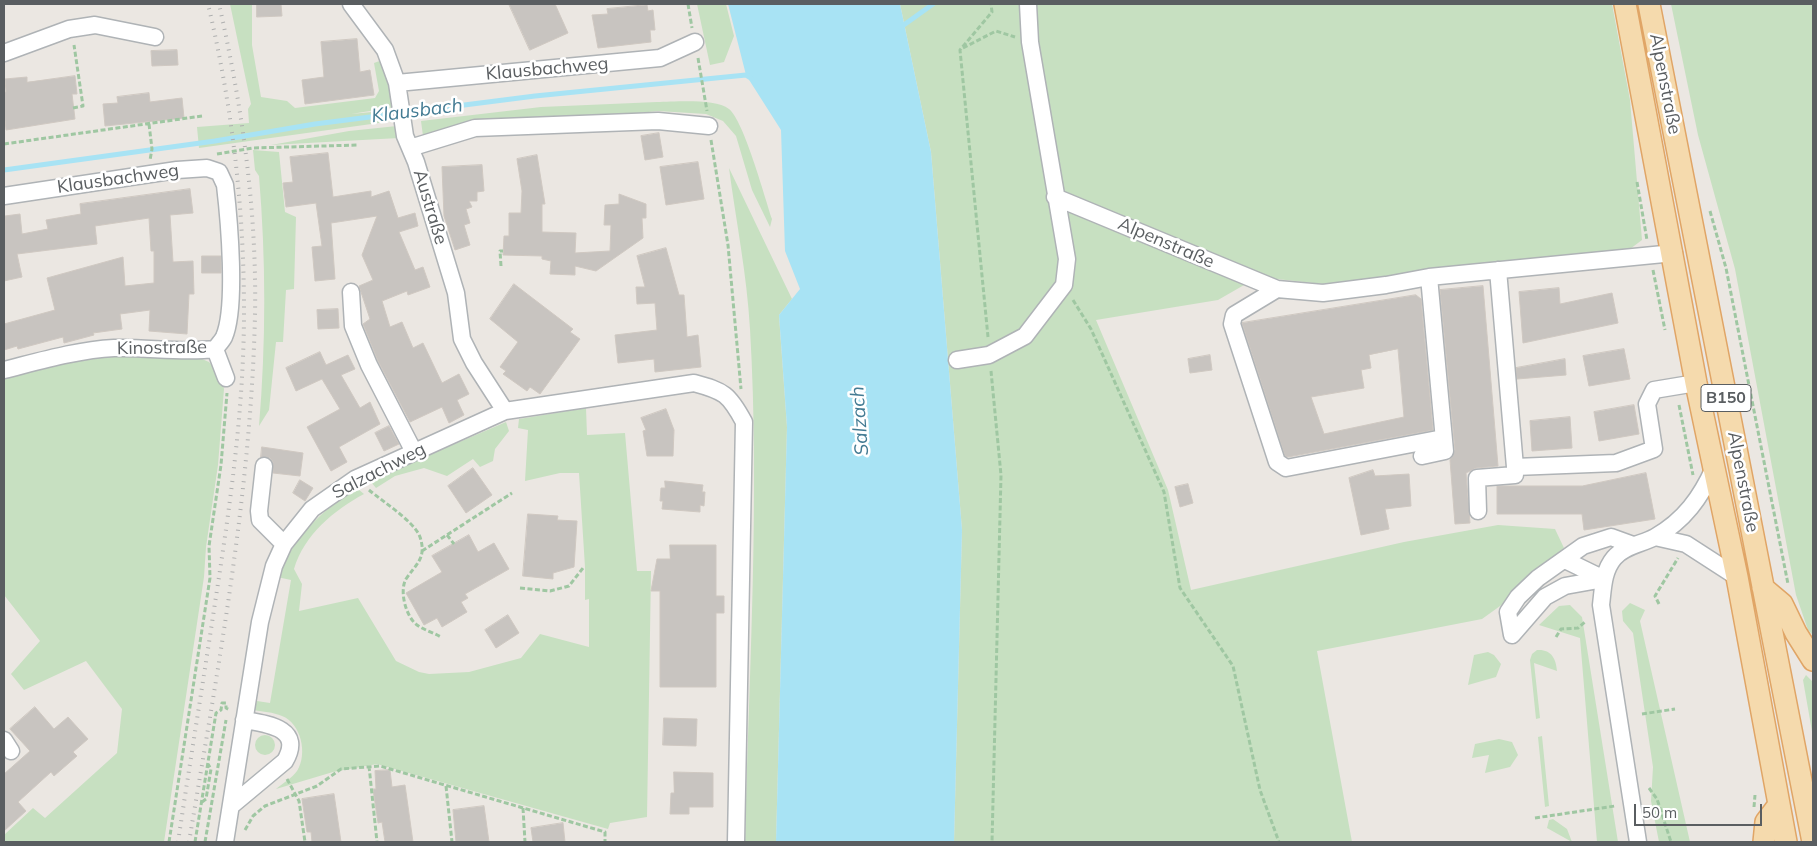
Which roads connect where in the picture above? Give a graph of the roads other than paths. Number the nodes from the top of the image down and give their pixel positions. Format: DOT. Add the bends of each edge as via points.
graph roads {
  1 [pos="1028,4"];
  2 [pos="1626,4"];
  3 [pos="1649,4"];
  4 [pos="355,5"];
  5 [pos="156,37"];
  6 [pos="695,42"];
  7 [pos="4,53"];
  8 [pos="397,87"];
  9 [pos="709,126"];
  10 [pos="408,142"];
  11 [pos="225,185"];
  12 [pos="4,196"];
  13 [pos="1056,197"];
  14 [pos="1674,253"];
  15 [pos="1498,270"];
  16 [pos="1429,277"];
  17 [pos="1277,289"];
  18 [pos="351,292"];
  19 [pos="215,349"];
  20 [pos="957,360"];
  21 [pos="4,370"];
  22 [pos="226,378"];
  23 [pos="1686,384"];
  24 [pos="505,411"];
  25 [pos="1444,438"];
  26 [pos="414,452"];
  27 [pos="1422,456"];
  28 [pos="264,466"];
  29 [pos="1515,467"];
  30 [pos="1714,468"];
  31 [pos="1478,511"];
  32 [pos="1655,537"];
  33 [pos="284,544"];
  34 [pos="1633,545"];
  35 [pos="1565,560"];
  36 [pos="1737,577"];
  37 [pos="1604,579"];
  38 [pos="1763,588"];
  39 [pos="1813,660"];
  40 [pos="244,720"];
  41 [pos="230,806"];
  42 [pos="1778,806"];
  43 [pos="225,842"];
  44 [pos="736,842"];
  45 [pos="1638,842"];
  46 [pos="1764,842"];
  47 [pos="1786,842"];
  48 [pos="1813,842"];
  1 -- 13 [label="street" via="1030,42"];
  2 -- 14 [label="main road, Alpenstraße / B150"];
  3 -- 38 [label="main road, Alpenstraße / B150"];
  4 -- 8 [label="street, Austraße" via="385,50"];
  5 -- 7 [label="street" via="95,25 72,29"];
  6 -- 8 [label="street, Klausbachweg" via="660,58"];
  8 -- 10 [label="street, Austraße"];
  9 -- 10 [label="street" via="658,121 475,128"];
  10 -- 24 [label="street, Austraße" via="456,293 462,339"];
  11 -- 12 [label="street, Klausbachweg" via="219,172 207,168"];
  11 -- 19 [label="street, Kinostraße" via="230,279 228,319 224,337"];
  13 -- 17 [label="street, Alpenstraße"];
  13 -- 20 [label="street" via="1067,259 1064,285 1025,336 983,356"];
  14 -- 15 [label="street, Alpenstraße"];
  14 -- 23 [label="main road, Alpenstraße / B150"];
  15 -- 16 [label="street, Alpenstraße"];
  15 -- 29 [label="street"];
  16 -- 17 [label="street, Alpenstraße" via="1323,292"];
  16 -- 25 [label="street"];
  17 -- 25 [label="street" via="1234,315 1232,324 1277,462 1286,468"];
  18 -- 26 [label="street" via="353,326 369,365"];
  19 -- 21 [label="street, Kinostraße" via="112,348"];
  19 -- 22 [label="street"];
  23 -- 29 [label="street" via="1654,390 1647,404 1654,449 1616,463"];
  23 -- 30 [label="main road, Alpenstraße / B150"];
  24 -- 26 [label="street, Salzachweg"];
  24 -- 44 [label="street, Salzachweg" via="694,383 715,389 733,401 744,422"];
  25 -- 27 [label="street" via="1445,451"];
  26 -- 33 [label="street, Salzachweg" via="355,479 312,509"];
  28 -- 33 [label="street" via="260,520"];
  29 -- 31 [label="street" via="1515,475 1476,478"];
  30 -- 32 [label="street" via="1692,508"];
  30 -- 36 [label="main road, Alpenstraße / B150"];
  32 -- 34 [label="street"];
  32 -- 36 [label="street" via="1686,544"];
  33 -- 40 [label="street, Salzachweg" via="267,586"];
  34 -- 35 [label="street" via="1611,537 1583,546"];
  34 -- 37 [label="street" via="1614,557"];
  35 -- 37 [label="street"];
  35 -- 37 [label="street" via="1538,578 1518,597 1508,612 1512,635 1545,597 1565,586"];
  36 -- 42 [label="main road, Alpenstraße / B150"];
  37 -- 45 [label="street" via="1601,606"];
  38 -- 39 [label="main road" via="1782,604"];
  38 -- 48 [label="main road, Alpenstraße / B150"];
  40 -- 41 [label="street, Salzachweg"];
  40 -- 41 [label="street" via="277,726 285,733 289,754 285,762"];
  41 -- 43 [label="street, Salzachweg"];
  42 -- 46 [label="main road" via="1766,822"];
  42 -- 47 [label="main road, Alpenstraße / B150"];
}
